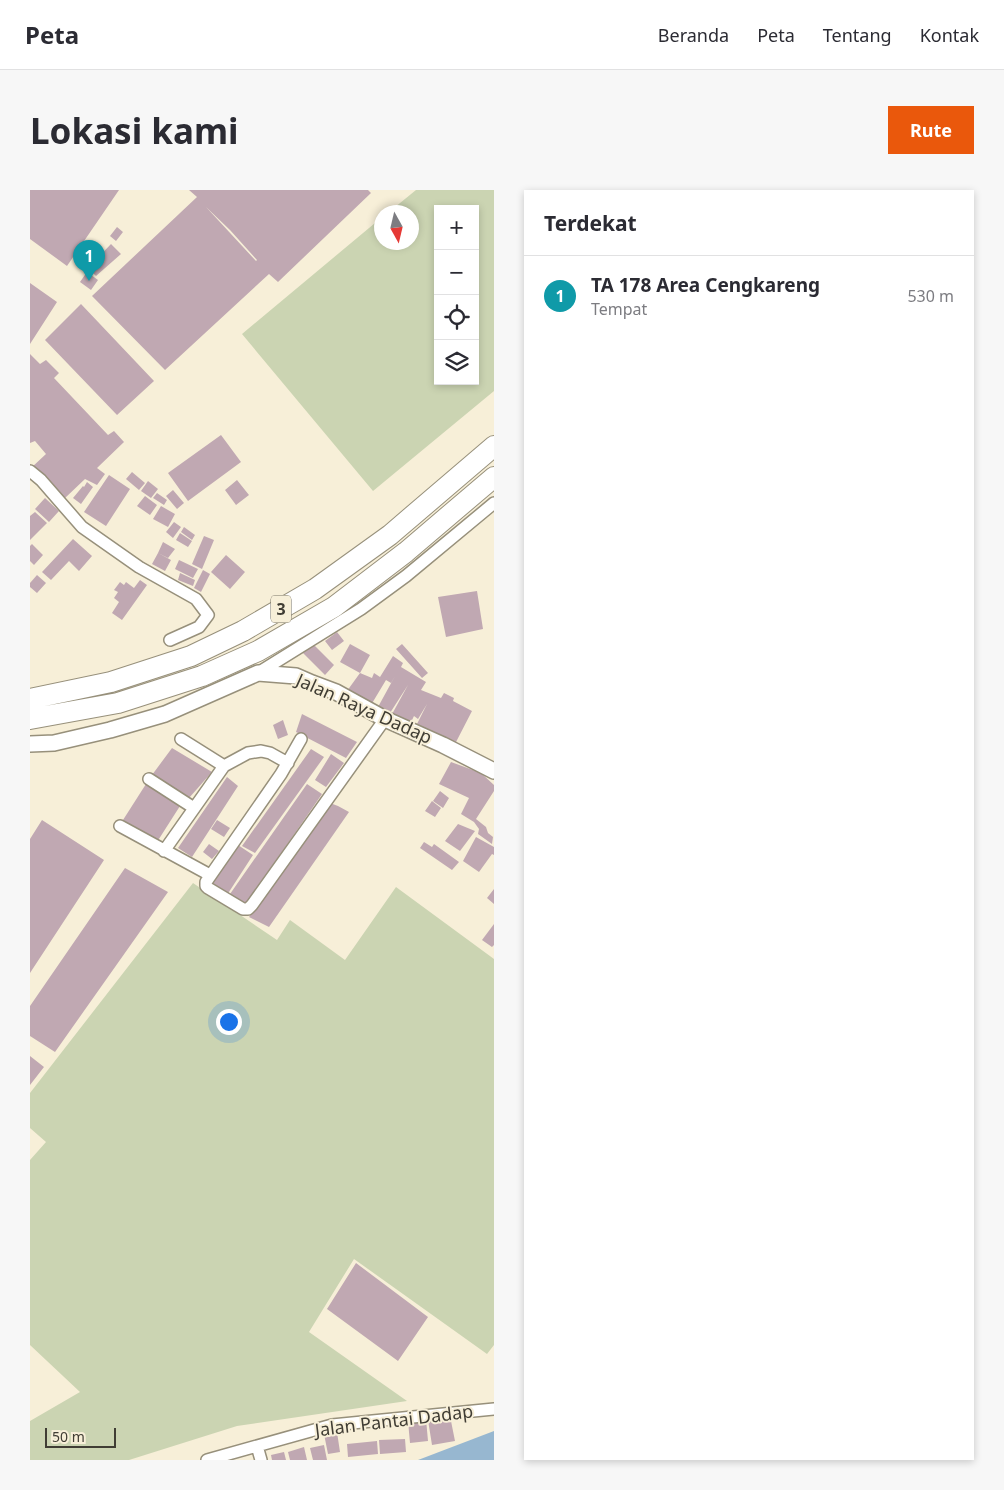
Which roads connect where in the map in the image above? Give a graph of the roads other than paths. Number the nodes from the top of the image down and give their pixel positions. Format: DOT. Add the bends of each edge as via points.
graph roads {
  1 [pos="494,446"];
  2 [pos="30,471"];
  3 [pos="494,476"];
  4 [pos="494,503"];
  5 [pos="170,640"];
  6 [pos="258,673"];
  7 [pos="30,699"];
  8 [pos="385,719"];
  9 [pos="30,720"];
  10 [pos="300,738"];
  11 [pos="181,739"];
  12 [pos="30,744"];
  13 [pos="288,763"];
  14 [pos="224,766"];
  15 [pos="494,771"];
  16 [pos="149,779"];
  17 [pos="194,808"];
  18 [pos="120,826"];
  19 [pos="164,851"];
  20 [pos="210,875"];
  21 [pos="494,1409"];
  22 [pos="257,1446"];
  23 [pos="207,1460"];
  24 [pos="261,1460"];
  1 -- 7 [label="highway, 3" via="390,535 315,589 243,631 191,656 111,682"];
  2 -- 5 [label="street" via="82,527 139,567 196,599 208,615 200,627"];
  3 -- 9 [label="highway, 3" via="406,552 334,607 258,651 202,676 118,702"];
  4 -- 6 [label="street" via="376,598"];
  6 -- 8 [label="main road, Jalan Raya Dadap" via="296,676 336,692"];
  6 -- 12 [label="main road, Jalan Raya Dadap" via="165,714 54,743"];
  8 -- 15 [label="main road, Jalan Raya Dadap"];
  8 -- 20 [label="street" via="248,909 208,888 206,882"];
  10 -- 13 [label="street"];
  11 -- 14 [label="street"];
  13 -- 14 [label="street" via="262,751 248,753"];
  13 -- 20 [label="street"];
  14 -- 17 [label="street"];
  16 -- 17 [label="street"];
  17 -- 19 [label="street"];
  18 -- 19 [label="street"];
  19 -- 20 [label="street"];
  21 -- 22 [label="street, Jalan Pantai Dadap" via="332,1425"];
  22 -- 23 [label="street, Jalan Pantai Dadap"];
  22 -- 24 [label="street"];
}
